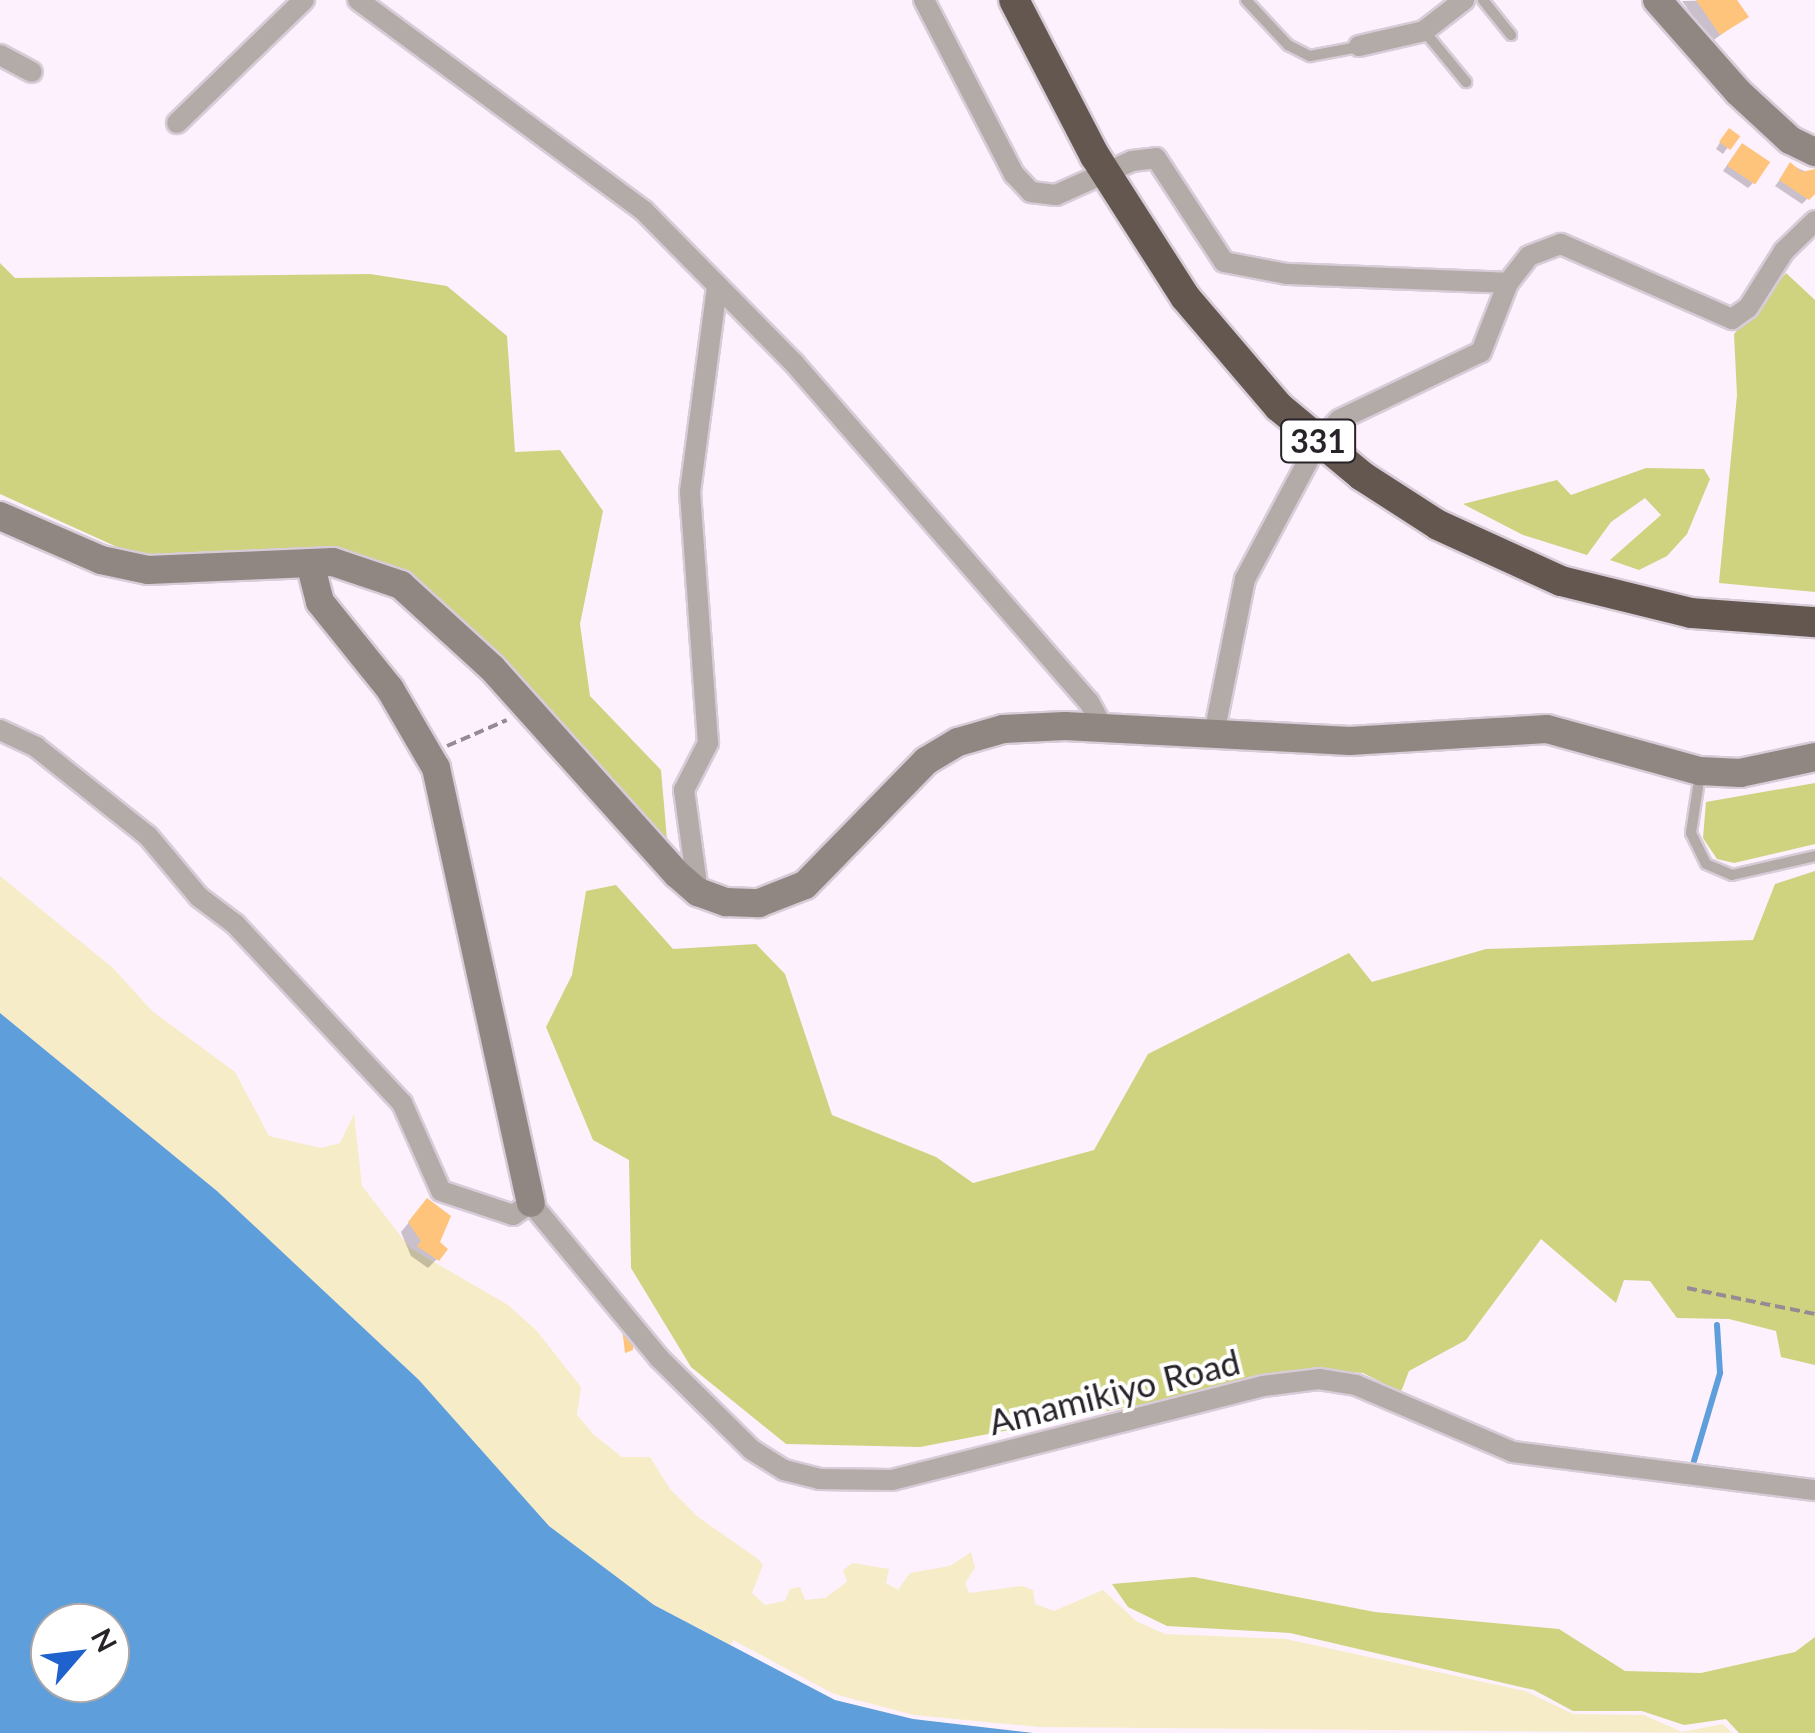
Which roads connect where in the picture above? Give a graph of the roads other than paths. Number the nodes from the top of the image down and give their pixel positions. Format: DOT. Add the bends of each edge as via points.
graph roads {
  1 [pos="304,0"];
  2 [pos="358,0"];
  3 [pos="924,0"];
  4 [pos="1014,0"];
  5 [pos="1246,0"];
  6 [pos="1464,0"];
  7 [pos="1483,0"];
  8 [pos="1657,0"];
  9 [pos="1424,31"];
  10 [pos="1511,35"];
  11 [pos="1359,46"];
  12 [pos="0,54"];
  13 [pos="32,72"];
  14 [pos="1466,82"];
  15 [pos="177,123"];
  16 [pos="1815,152"];
  17 [pos="1106,175"];
  18 [pos="1815,221"];
  19 [pos="1508,283"];
  20 [pos="717,286"];
  21 [pos="1318,442"];
  22 [pos="0,516"];
  23 [pos="310,563"];
  24 [pos="1815,622"];
  25 [pos="1103,727"];
  26 [pos="0,730"];
  27 [pos="1214,734"];
  28 [pos="1815,757"];
  29 [pos="1700,772"];
  30 [pos="1815,856"];
  31 [pos="698,892"];
  32 [pos="532,1203"];
  33 [pos="1815,1490"];
  1 -- 15 [label="street"];
  2 -- 20 [label="street" via="599,174"];
  3 -- 17 [label="street" via="1022,184 1043,196"];
  4 -- 17 [label="highway, 331"];
  5 -- 11 [label="lane" via="1288,45 1310,56"];
  6 -- 9 [label="street"];
  7 -- 10 [label="lane"];
  8 -- 16 [label="street" via="1738,92 1790,140"];
  9 -- 11 [label="street"];
  9 -- 14 [label="lane"];
  12 -- 13 [label="street"];
  17 -- 19 [label="street" via="1132,160 1156,158 1224,262 1287,274"];
  17 -- 21 [label="highway, 331" via="1214,334"];
  18 -- 19 [label="street" via="1784,252 1748,308 1732,319 1561,244 1528,256"];
  19 -- 21 [label="street" via="1480,352 1340,420"];
  20 -- 25 [label="street" via="794,362 1089,702"];
  20 -- 31 [label="street" via="690,492 708,743 684,790"];
  21 -- 24 [label="highway, 331" via="1395,501 1562,581 1691,613"];
  21 -- 27 [label="street" via="1245,579"];
  22 -- 23 [label="street" via="101,560 148,570"];
  23 -- 31 [label="street" via="374,573 431,607"];
  23 -- 32 [label="street" via="320,602 390,689 445,796"];
  25 -- 27 [label="street"];
  25 -- 31 [label="street" via="1003,729 958,742 911,774 823,872 790,894 744,904"];
  26 -- 32 [label="street" via="36,747 148,836 199,897 235,924 402,1103 441,1191 513,1215"];
  27 -- 29 [label="street" via="1350,741 1547,729"];
  28 -- 29 [label="street" via="1740,773"];
  29 -- 30 [label="lane" via="1691,833 1706,864 1732,875"];
  32 -- 33 [label="street, Amamikiyo Road" via="658,1358 752,1450 806,1477 914,1476 1263,1386 1320,1380 1356,1385 1513,1452"];
}
